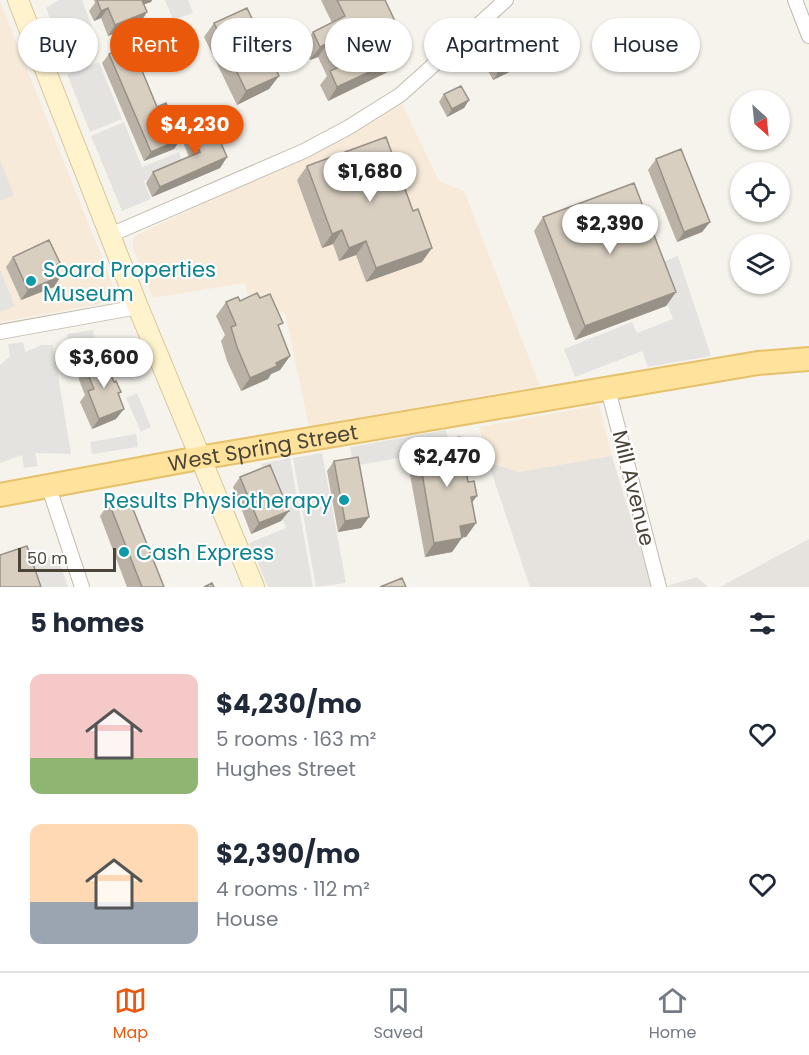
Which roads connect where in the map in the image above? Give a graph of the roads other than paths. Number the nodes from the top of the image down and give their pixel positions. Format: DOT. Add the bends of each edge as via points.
graph roads {
  1 [pos="18,0"];
  2 [pos="506,0"];
  3 [pos="795,0"];
  4 [pos="809,36"];
  5 [pos="110,235"];
  6 [pos="138,307"];
  7 [pos="0,332"];
  8 [pos="809,359"];
  9 [pos="609,389"];
  10 [pos="199,458"];
  11 [pos="48,485"];
  12 [pos="0,495"];
  13 [pos="81,587"];
  14 [pos="254,587"];
  15 [pos="659,587"];
  1 -- 5 [label="main road"];
  2 -- 5 [label="street" via="400,94 350,127 304,151"];
  3 -- 4 [label="street"];
  5 -- 6 [label="main road"];
  6 -- 7 [label="street"];
  6 -- 10 [label="main road"];
  8 -- 9 [label="main road, West Spring Street" via="758,363"];
  9 -- 10 [label="main road, West Spring Street"];
  9 -- 15 [label="street, Mill Avenue"];
  10 -- 11 [label="main road, West Spring Street"];
  10 -- 14 [label="main road"];
  11 -- 12 [label="main road, West Spring Street"];
  11 -- 13 [label="street"];
}
